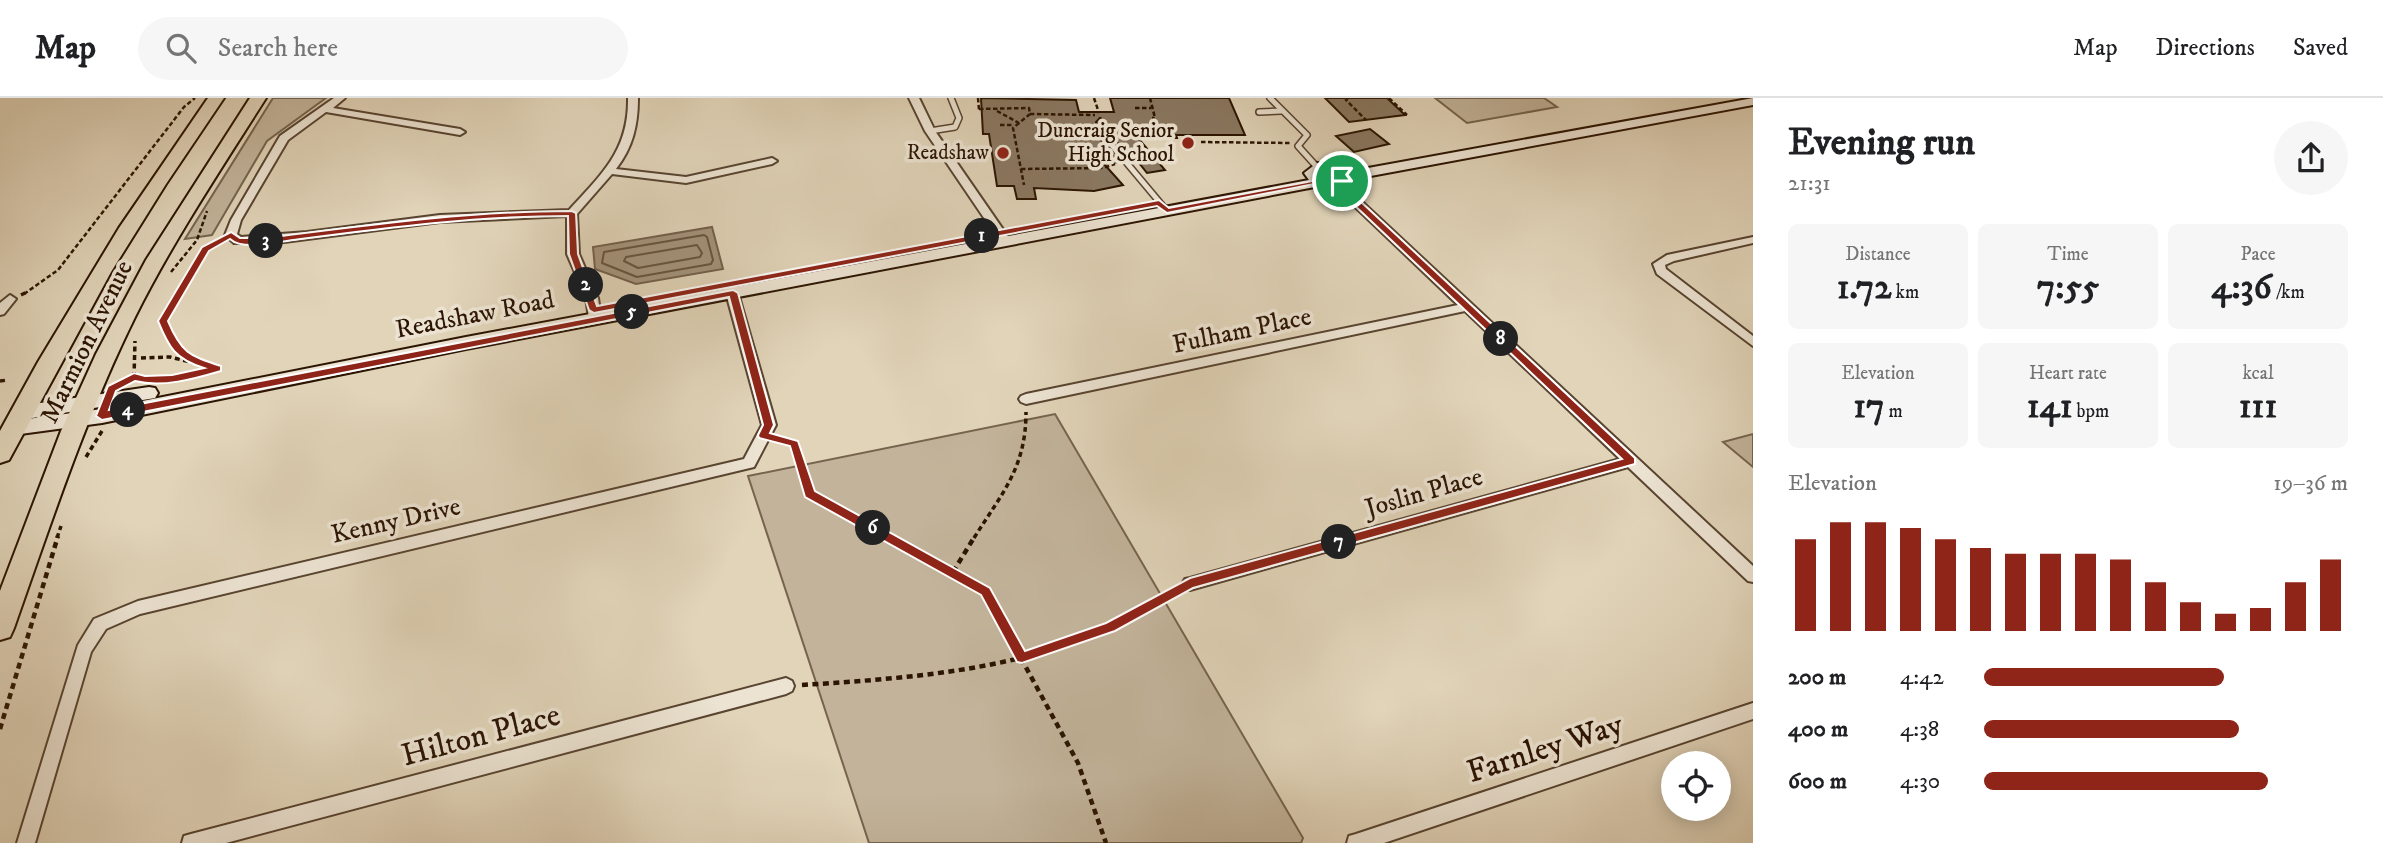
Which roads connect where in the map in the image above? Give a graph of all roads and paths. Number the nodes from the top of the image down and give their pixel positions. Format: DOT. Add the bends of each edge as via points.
graph roads {
  1 [pos="195,98"];
  2 [pos="216,98"];
  3 [pos="258,98"];
  4 [pos="340,98"];
  5 [pos="632,98"];
  6 [pos="914,98"];
  7 [pos="951,98"];
  8 [pos="978,98"];
  9 [pos="1150,98"];
  10 [pos="1270,98"];
  11 [pos="1348,98"];
  12 [pos="1389,98"];
  13 [pos="1727,98"];
  14 [pos="1753,101"];
  15 [pos="1135,108"];
  16 [pos="1152,108"];
  17 [pos="324,109"];
  18 [pos="979,109"];
  19 [pos="967,110"];
  20 [pos="1281,111"];
  21 [pos="1259,112"];
  22 [pos="1030,114"];
  23 [pos="1043,114"];
  24 [pos="1099,114"];
  25 [pos="1072,115"];
  26 [pos="1407,115"];
  27 [pos="1152,118"];
  28 [pos="1366,120"];
  29 [pos="1045,121"];
  30 [pos="1074,121"];
  31 [pos="1101,123"];
  32 [pos="1018,124"];
  33 [pos="1000,125"];
  34 [pos="930,131"];
  35 [pos="460,132"];
  36 [pos="1201,142"];
  37 [pos="1298,146"];
  38 [pos="1123,159"];
  39 [pos="772,161"];
  40 [pos="1021,169"];
  41 [pos="610,171"];
  42 [pos="1328,176"];
  43 [pos="1024,185"];
  44 [pos="213,201"];
  45 [pos="1163,207"];
  46 [pos="572,213"];
  47 [pos="231,235"];
  48 [pos="1002,237"];
  49 [pos="1753,240"];
  50 [pos="166,281"];
  51 [pos="732,290"];
  52 [pos="10,299"];
  53 [pos="1466,307"];
  54 [pos="0,311"];
  55 [pos="594,314"];
  56 [pos="139,332"];
  57 [pos="1753,342"];
  58 [pos="141,358"];
  59 [pos="188,359"];
  60 [pos="134,377"];
  61 [pos="8,380"];
  62 [pos="145,380"];
  63 [pos="156,380"];
  64 [pos="0,382"];
  65 [pos="1026,399"];
  66 [pos="92,410"];
  67 [pos="17,421"];
  68 [pos="763,435"];
  69 [pos="0,454"];
  70 [pos="84,459"];
  71 [pos="1631,461"];
  72 [pos="62,522"];
  73 [pos="953,572"];
  74 [pos="1753,576"];
  75 [pos="1190,584"];
  76 [pos="0,628"];
  77 [pos="1022,657"];
  78 [pos="786,686"];
  79 [pos="1753,711"];
  80 [pos="0,729"];
  81 [pos="26,843"];
  82 [pos="191,843"];
  83 [pos="1107,843"];
  84 [pos="1356,843"];
  1 -- 52 [label="path" via="58,270 34,289"];
  2 -- 67 [label="highway, Marmion Avenue" via="110,256"];
  3 -- 66 [label="highway, Marmion Avenue" via="125,315"];
  4 -- 17 [label="street"];
  5 -- 41 [label="street" via="635,117 621,159"];
  6 -- 34 [label="street"];
  7 -- 34 [label="lane" via="959,118 955,127"];
  8 -- 18 [label="path"];
  9 -- 16 [label="path"];
  10 -- 20 [label="lane"];
  11 -- 28 [label="path"];
  12 -- 26 [label="path"];
  13 -- 42 [label="street, Readshaw Road"];
  14 -- 42 [label="street, Readshaw Road"];
  15 -- 16 [label="path"];
  16 -- 27 [label="path"];
  17 -- 35 [label="street"];
  17 -- 47 [label="street" via="284,138"];
  18 -- 19 [label="path"];
  18 -- 22 [label="path" via="1029,108"];
  18 -- 32 [label="path" via="998,111"];
  20 -- 21 [label="lane"];
  20 -- 37 [label="lane" via="1307,135"];
  22 -- 23 [label="path"];
  22 -- 32 [label="path"];
  23 -- 25 [label="path"];
  23 -- 29 [label="path"];
  24 -- 25 [label="path"];
  25 -- 30 [label="path"];
  31 -- 38 [label="lane" via="1105,137"];
  32 -- 33 [label="path"];
  32 -- 40 [label="path" via="1013,128"];
  34 -- 48 [label="street"];
  36 -- 37 [label="path" via="1274,141"];
  37 -- 42 [label="lane"];
  38 -- 40 [label="path" via="1104,168"];
  38 -- 45 [label="lane"];
  39 -- 41 [label="street" via="686,180"];
  40 -- 43 [label="path"];
  41 -- 46 [label="street"];
  42 -- 45 [label="street, Readshaw Road" via="1315,183"];
  42 -- 53 [label="street"];
  44 -- 50 [label="path" via="197,240"];
  45 -- 48 [label="street, Readshaw Road"];
  46 -- 47 [label="street" via="422,220 266,241 238,241"];
  46 -- 55 [label="street" via="573,254"];
  47 -- 59 [label="path" via="206,249 163,321 173,344"];
  48 -- 51 [label="street, Readshaw Road"];
  49 -- 57 [label="street" via="1659,264 1661,271"];
  51 -- 55 [label="street, Readshaw Road"];
  51 -- 68 [label="street" via="769,425"];
  52 -- 54 [label="street"];
  53 -- 65 [label="street, Fulham Place"];
  53 -- 71 [label="street"];
  55 -- 66 [label="street, Readshaw Road"];
  56 -- 60 [label="path" via="134,344"];
  58 -- 59 [label="path"];
  59 -- 63 [label="path" via="217,369"];
  60 -- 62 [label="path"];
  60 -- 66 [label="path" via="111,389"];
  61 -- 64 [label="path"];
  65 -- 73 [label="path" via="1026,436 1018,467"];
  66 -- 67 [label="street, Readshaw Road"];
  66 -- 70 [label="path" via="103,433"];
  66 -- 76 [label="highway, Marmion Avenue"];
  67 -- 69 [label="highway, Marmion Avenue"];
  68 -- 73 [label="path" via="794,443 810,493"];
  68 -- 81 [label="street, Kenny Drive" via="749,463 138,608 100,624 85,650"];
  71 -- 74 [label="street"];
  71 -- 75 [label="street, Joslin Place"];
  72 -- 80 [label="path"];
  73 -- 77 [label="path" via="985,592"];
  75 -- 77 [label="path" via="1111,627"];
  77 -- 78 [label="path" via="860,682"];
  77 -- 83 [label="path" via="1078,763"];
  78 -- 82 [label="street, Hilton Place"];
  79 -- 84 [label="street, Farnley Way"];
}
